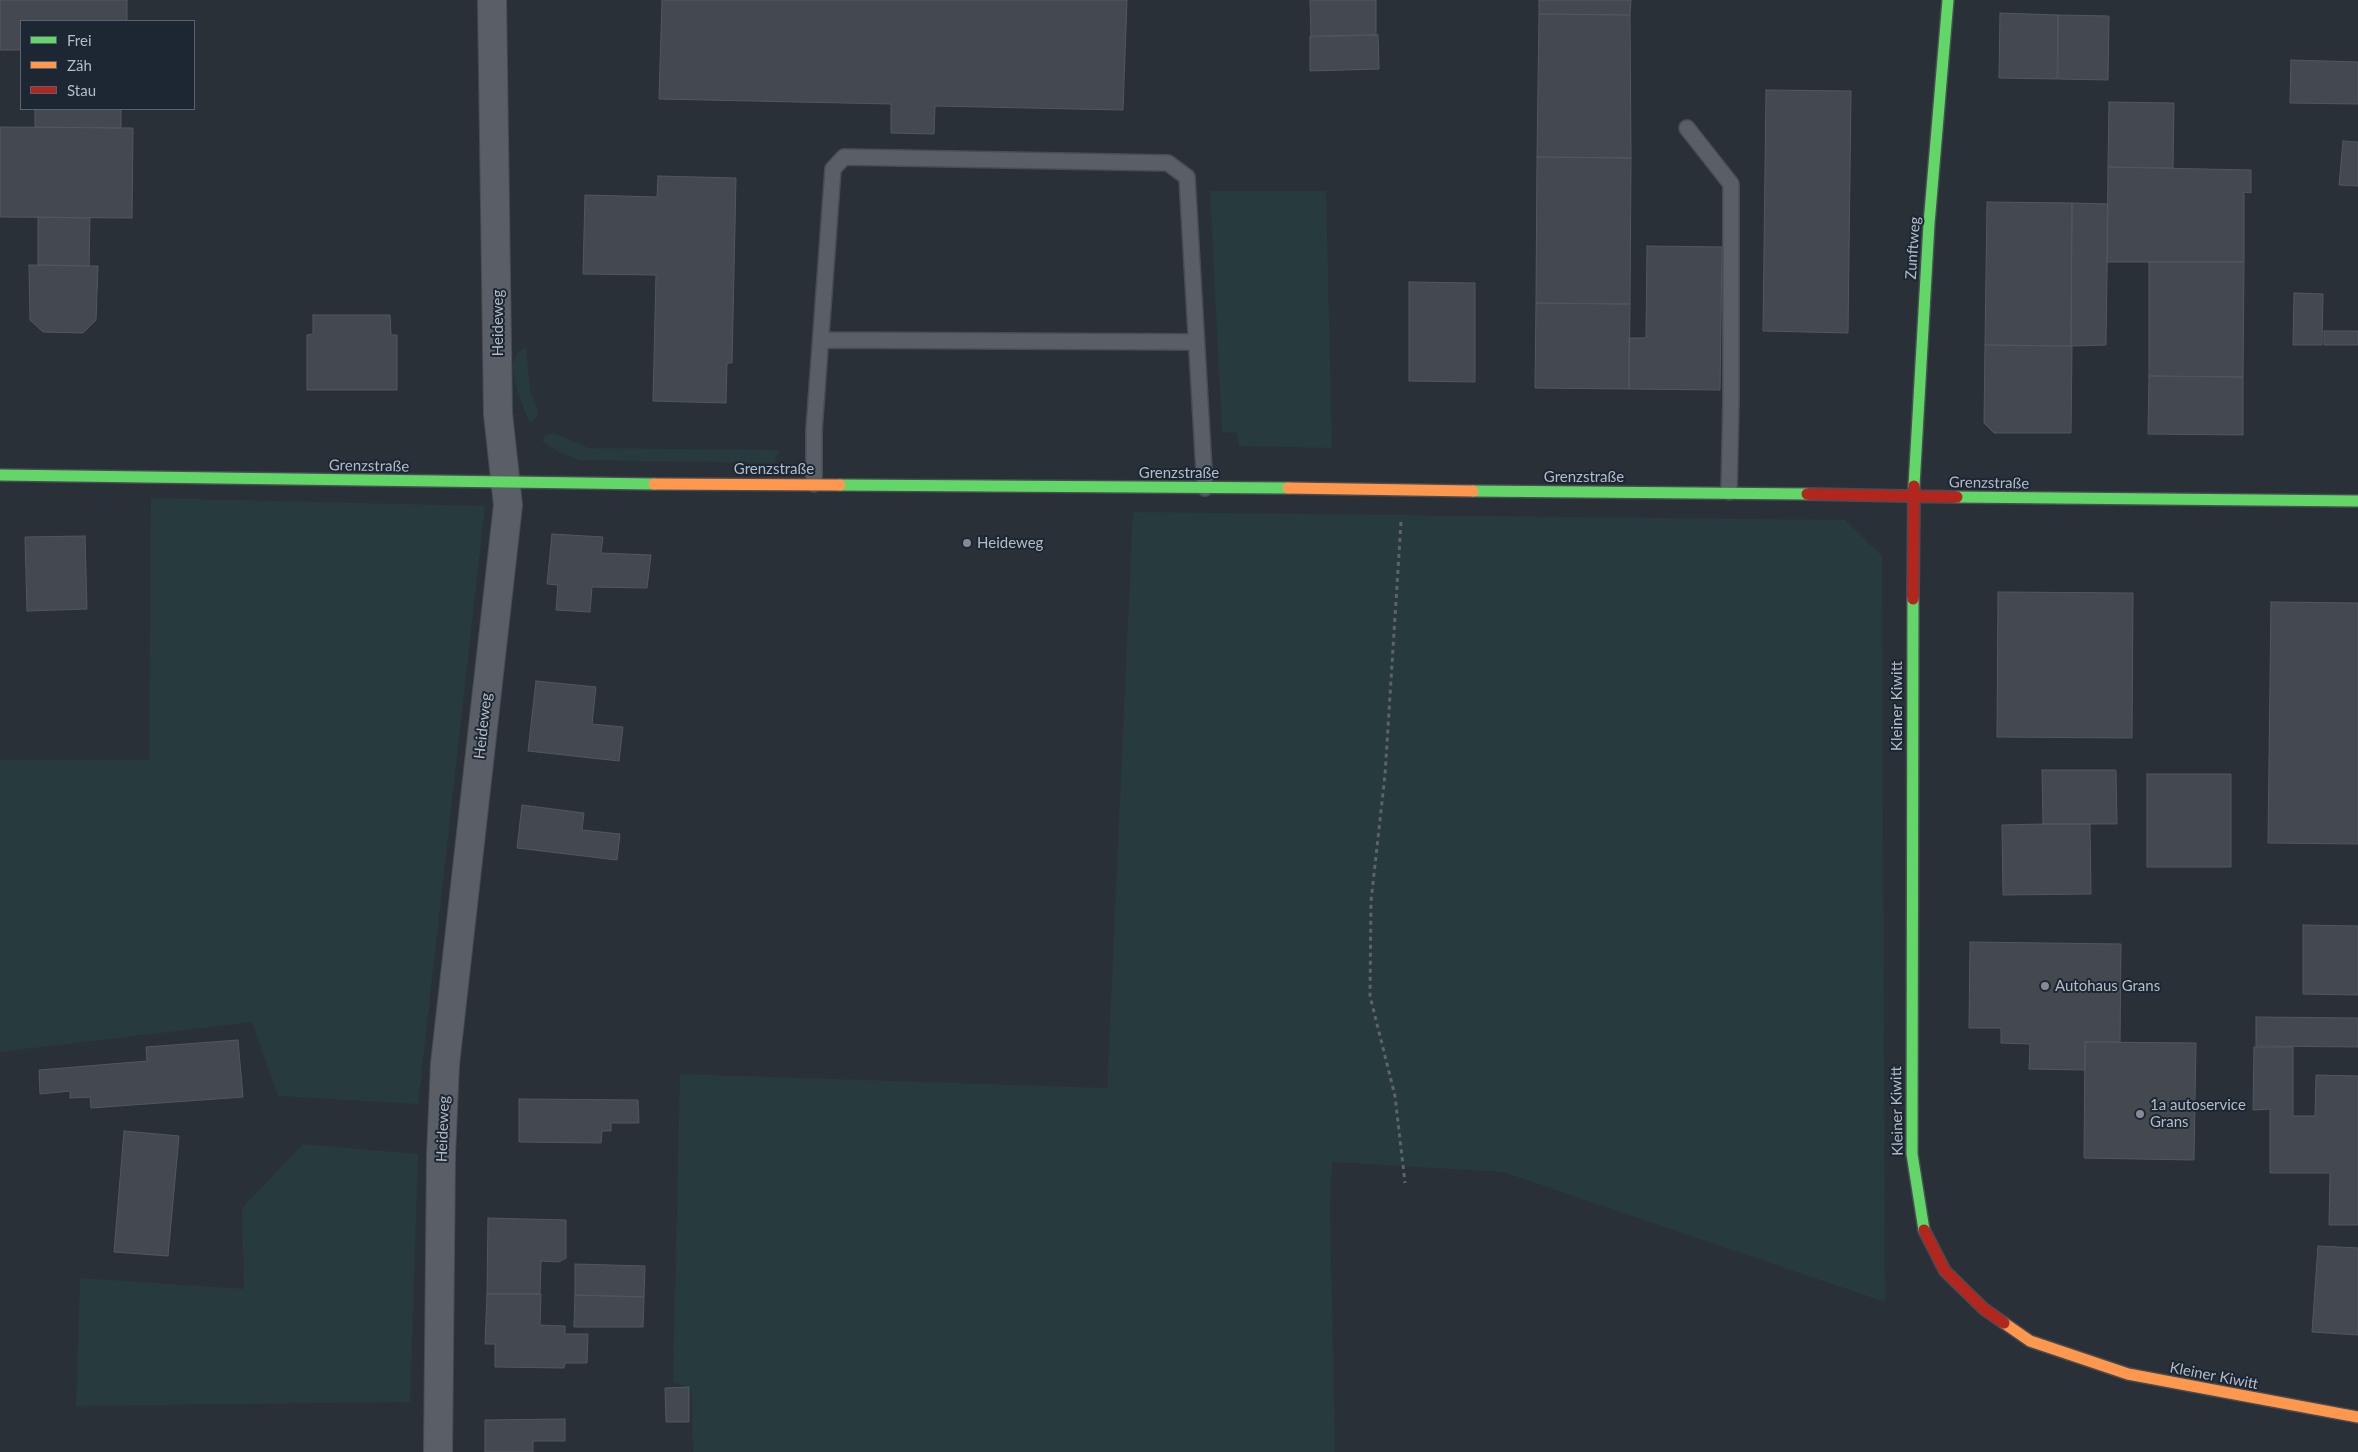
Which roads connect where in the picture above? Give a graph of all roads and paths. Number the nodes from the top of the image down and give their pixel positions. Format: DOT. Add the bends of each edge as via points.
graph roads {
  1 [pos="492,0"];
  2 [pos="1948,0"];
  3 [pos="1686,128"];
  4 [pos="821,340"];
  5 [pos="1196,342"];
  6 [pos="0,475"];
  7 [pos="507,483"];
  8 [pos="814,484"];
  9 [pos="1206,488"];
  10 [pos="1403,489"];
  11 [pos="1729,492"];
  12 [pos="1913,497"];
  13 [pos="2358,501"];
  14 [pos="1405,1183"];
  15 [pos="2358,1417"];
  16 [pos="438,1452"];
  1 -- 7 [label="street, Heideweg" via="498,414"];
  2 -- 12 [label="street, Zunftweg" via="1929,224"];
  3 -- 11 [label="lane" via="1731,184"];
  4 -- 5 [label="lane"];
  4 -- 5 [label="lane" via="833,169 844,157 1168,163 1187,177"];
  4 -- 8 [label="lane" via="814,430"];
  5 -- 9 [label="lane"];
  6 -- 7 [label="street, Grenzstraße"];
  7 -- 8 [label="street, Grenzstraße"];
  7 -- 16 [label="street, Heideweg" via="508,505 445,1064"];
  8 -- 9 [label="street, Grenzstraße"];
  9 -- 10 [label="street, Grenzstraße"];
  10 -- 11 [label="street, Grenzstraße" via="1518,493"];
  10 -- 14 [label="path" via="1384,775 1371,901 1370,996 1395,1096"];
  11 -- 12 [label="street, Grenzstraße"];
  12 -- 13 [label="street, Grenzstraße"];
  12 -- 15 [label="street, Kleiner Kiwitt" via="1912,1154 1922,1225 1945,1271 1984,1309 2030,1341 2128,1374"];
}
